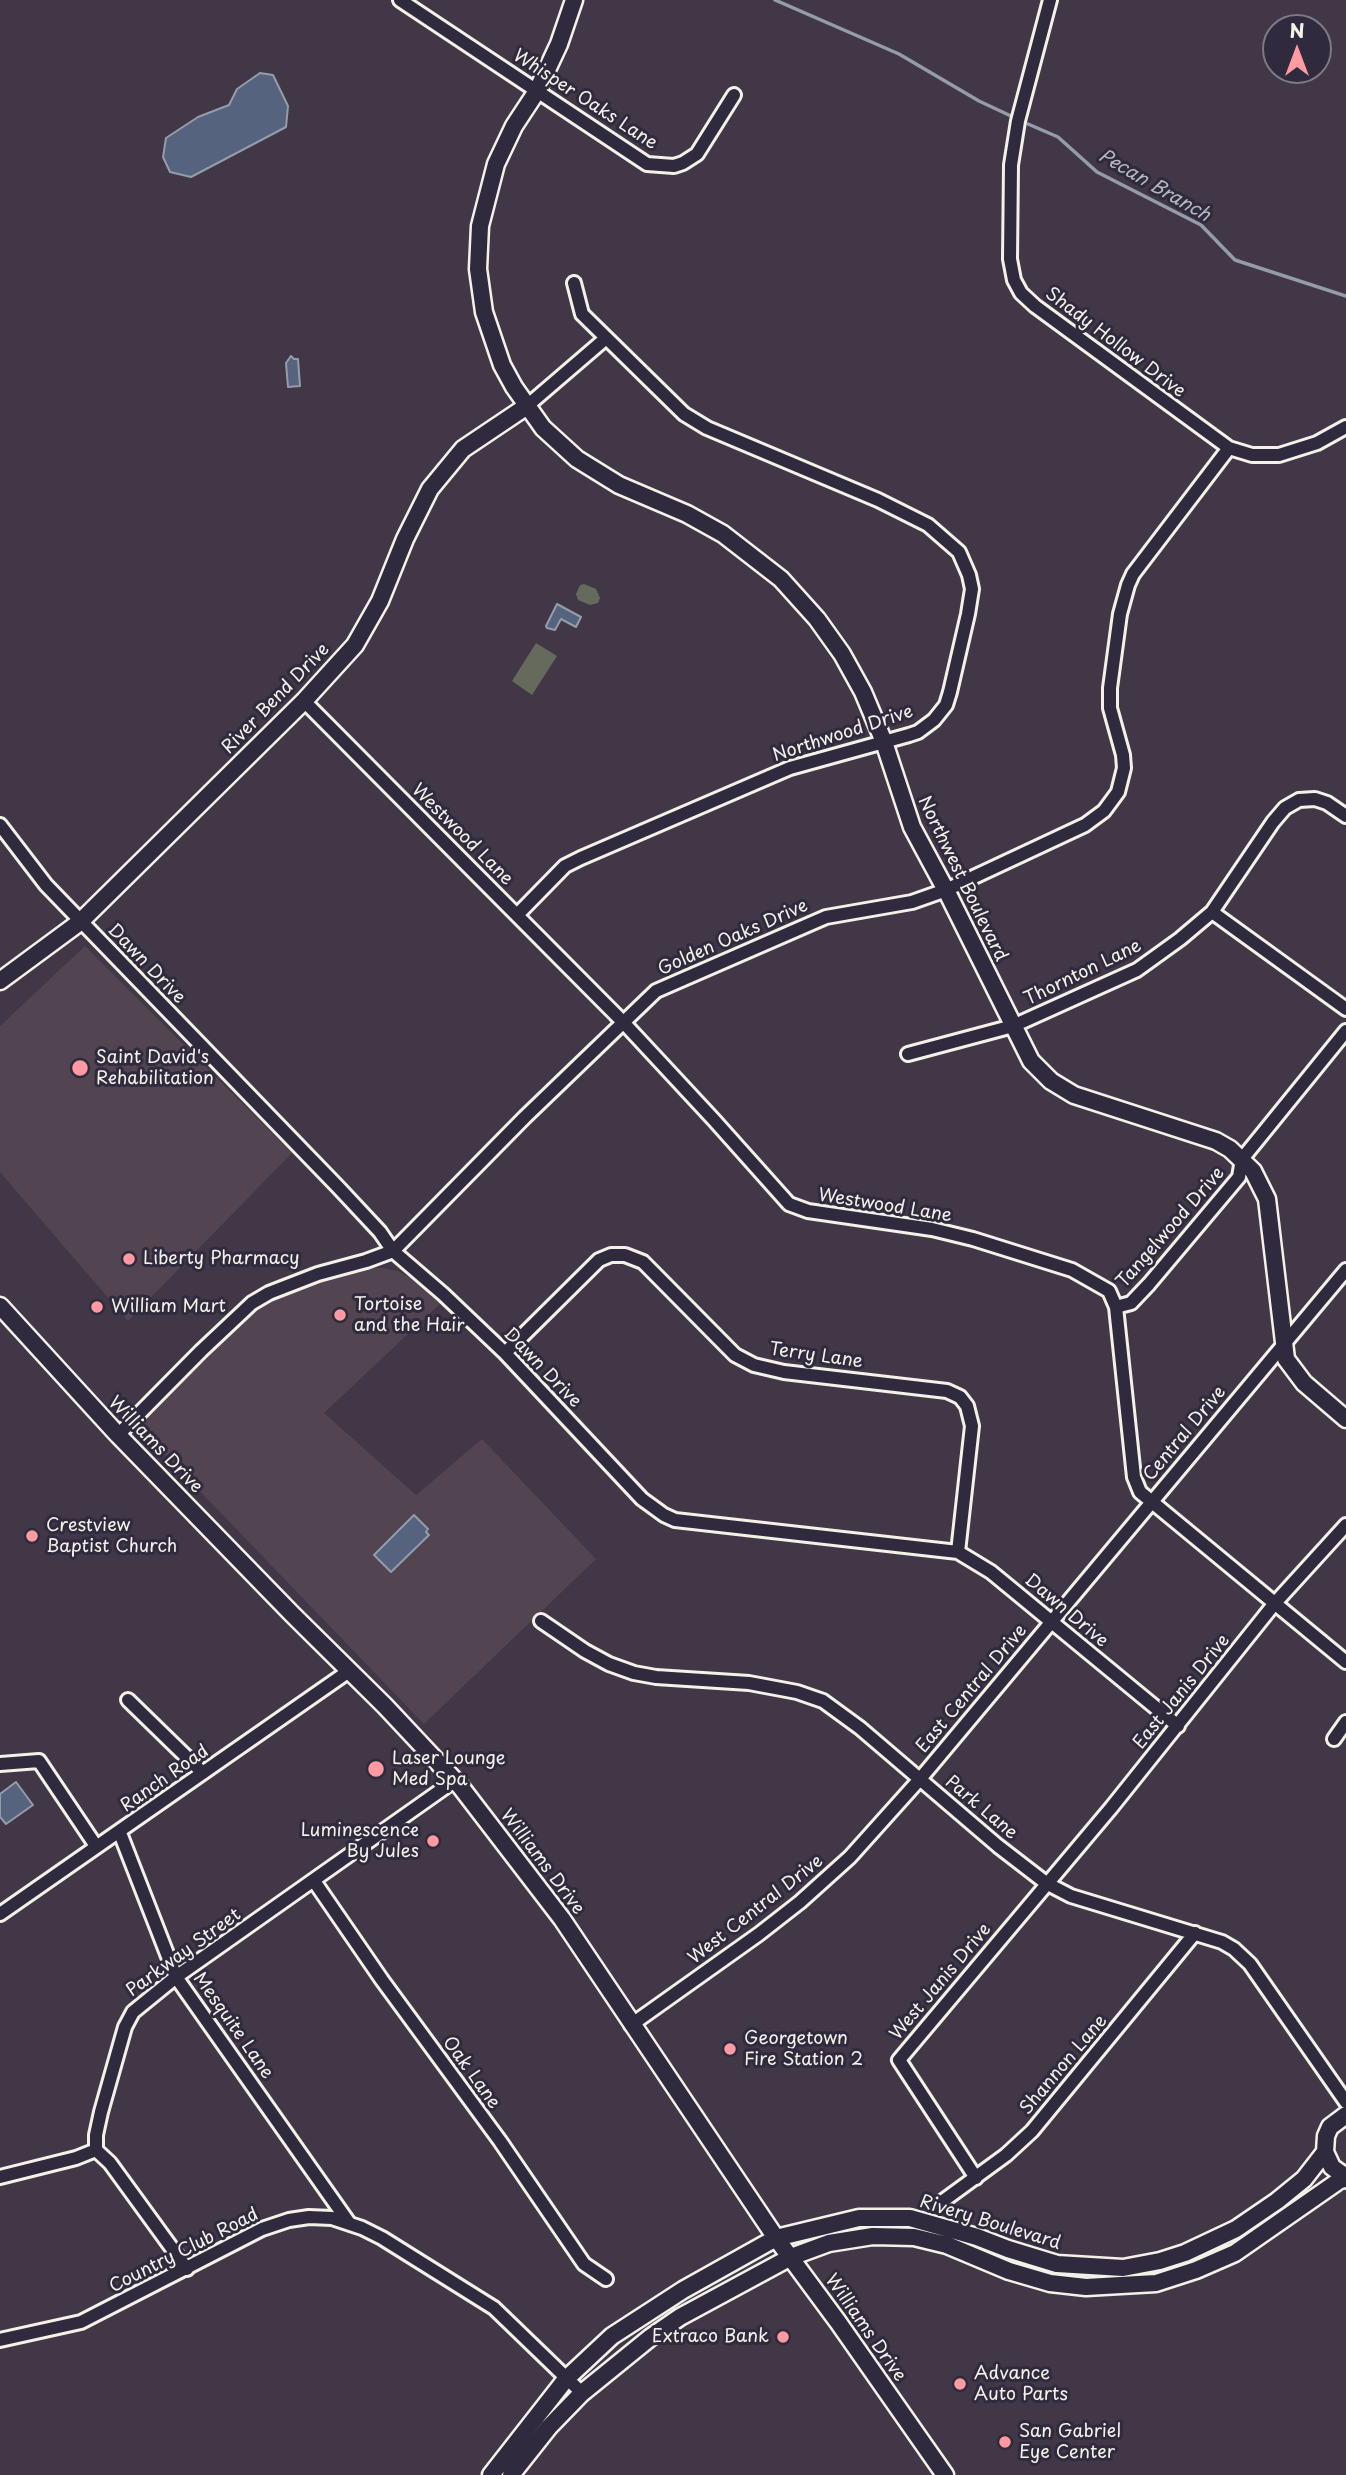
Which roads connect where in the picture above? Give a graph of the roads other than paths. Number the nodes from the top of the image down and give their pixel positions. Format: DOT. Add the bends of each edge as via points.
graph roads {
  1 [pos="400,0"];
  2 [pos="574,0"];
  3 [pos="1051,0"];
  4 [pos="537,91"];
  5 [pos="734,95"];
  6 [pos="574,283"];
  7 [pos="605,339"];
  8 [pos="527,405"];
  9 [pos="1346,428"];
  10 [pos="1229,448"];
  11 [pos="304,701"];
  12 [pos="884,742"];
  13 [pos="1346,816"];
  14 [pos="0,825"];
  15 [pos="946,890"];
  16 [pos="1212,912"];
  17 [pos="517,915"];
  18 [pos="80,922"];
  19 [pos="0,981"];
  20 [pos="1346,1009"];
  21 [pos="623,1022"];
  22 [pos="1013,1027"];
  23 [pos="1346,1031"];
  24 [pos="908,1054"];
  25 [pos="1242,1159"];
  26 [pos="393,1251"];
  27 [pos="1346,1270"];
  28 [pos="0,1306"];
  29 [pos="1116,1307"];
  30 [pos="1283,1343"];
  31 [pos="505,1353"];
  32 [pos="1346,1419"];
  33 [pos="118,1435"];
  34 [pos="1151,1502"];
  35 [pos="1346,1525"];
  36 [pos="957,1552"];
  37 [pos="1275,1603"];
  38 [pos="541,1621"];
  39 [pos="1052,1622"];
  40 [pos="1346,1662"];
  41 [pos="349,1671"];
  42 [pos="128,1700"];
  43 [pos="1346,1722"];
  44 [pos="1178,1726"];
  45 [pos="1334,1739"];
  46 [pos="0,1764"];
  47 [pos="203,1773"];
  48 [pos="920,1779"];
  49 [pos="454,1781"];
  50 [pos="120,1833"];
  51 [pos="96,1846"];
  52 [pos="314,1881"];
  53 [pos="1046,1883"];
  54 [pos="0,1914"];
  55 [pos="1195,1933"];
  56 [pos="176,1977"];
  57 [pos="631,2025"];
  58 [pos="1346,2102"];
  59 [pos="1346,2115"];
  60 [pos="96,2150"];
  61 [pos="1325,2152"];
  62 [pos="0,2177"];
  63 [pos="976,2178"];
  64 [pos="1346,2178"];
  65 [pos="943,2201"];
  66 [pos="349,2223"];
  67 [pos="776,2238"];
  68 [pos="791,2257"];
  69 [pos="187,2269"];
  70 [pos="606,2279"];
  71 [pos="0,2340"];
  72 [pos="566,2379"];
  73 [pos="582,2393"];
  74 [pos="514,2472"];
  75 [pos="492,2473"];
  76 [pos="945,2475"];
  1 -- 4 [label="street, Whisper Oaks Lane"];
  2 -- 4 [label="street, Northwest Boulevard"];
  3 -- 10 [label="street, Shady Hollow Drive" via="1018,121 1011,165 1009,247 1014,280 1032,304"];
  4 -- 5 [label="street, Whisper Oaks Lane" via="655,166 674,166 697,154"];
  4 -- 8 [label="street, Northwest Boulevard" via="496,164 483,206 478,254 491,338"];
  6 -- 7 [label="street, Northwood Drive" via="582,314"];
  7 -- 8 [label="street"];
  7 -- 12 [label="street, Northwood Drive" via="691,419 909,514 959,552 972,589 946,705 918,732"];
  8 -- 11 [label="street, River Bend Drive" via="463,449 430,489 355,645"];
  8 -- 12 [label="street, Northwest Boulevard" via="562,446 593,471 714,528 781,579 842,654"];
  9 -- 10 [label="street" via="1279,455 1252,455"];
  10 -- 15 [label="street, Golden Oaks Drive" via="1128,585 1110,688 1110,708 1124,755 1118,792 1104,811 1085,825"];
  11 -- 17 [label="street, Westwood Lane"];
  11 -- 18 [label="street, River Bend Drive"];
  12 -- 15 [label="street, Northwest Boulevard" via="904,809"];
  12 -- 17 [label="street, Northwood Drive" via="790,768 565,866"];
  13 -- 16 [label="street, Thornton Lane" via="1315,799 1299,800 1285,808"];
  14 -- 18 [label="street, Dawn Drive"];
  15 -- 21 [label="street, Golden Oaks Drive" via="912,902 826,916 677,980 656,991"];
  15 -- 22 [label="street, Northwest Boulevard"];
  16 -- 20 [label="street"];
  16 -- 22 [label="street, Thornton Lane" via="1137,970"];
  17 -- 21 [label="street, Westwood Lane"];
  18 -- 19 [label="street, River Bend Drive"];
  18 -- 26 [label="street, Dawn Drive" via="338,1186"];
  21 -- 26 [label="street, Golden Oaks Drive"];
  21 -- 29 [label="street, Westwood Lane" via="789,1204 808,1211 932,1229 1020,1253 1098,1282 1109,1291"];
  22 -- 24 [label="street, Thornton Lane"];
  22 -- 25 [label="street, Northwest Boulevard" via="1031,1061 1051,1082 1074,1095 1216,1141"];
  23 -- 25 [label="street, Tangelwood Drive"];
  25 -- 29 [label="street, Tangelwood Drive" via="1239,1178 1149,1284 1131,1303"];
  25 -- 30 [label="street, Northwest Boulevard" via="1267,1199"];
  26 -- 31 [label="street, Dawn Drive"];
  26 -- 33 [label="street, Golden Oaks Drive" via="315,1276 252,1303"];
  27 -- 30 [label="street, Central Drive"];
  28 -- 33 [label="street, Williams Drive"];
  29 -- 34 [label="street" via="1134,1477"];
  30 -- 32 [label="street, Northwest Boulevard" via="1295,1373"];
  30 -- 34 [label="street, Central Drive"];
  31 -- 36 [label="street, Dawn Drive" via="642,1499 675,1520"];
  31 -- 36 [label="street, Terry Lane" via="594,1264 611,1255 625,1255 643,1262 735,1355 754,1365 947,1391 967,1406 972,1426"];
  33 -- 41 [label="street, Williams Drive"];
  34 -- 37 [label="street"];
  34 -- 39 [label="street, Central Drive"];
  35 -- 37 [label="street, East Janis Drive"];
  36 -- 39 [label="street, Dawn Drive" via="992,1572"];
  37 -- 40 [label="street"];
  37 -- 44 [label="street, East Janis Drive"];
  38 -- 48 [label="street, Park Lane" via="597,1658 634,1673 749,1683 823,1701"];
  39 -- 44 [label="street, Dawn Drive"];
  39 -- 48 [label="street, East Central Drive"];
  41 -- 47 [label="street, Ranch Road"];
  41 -- 49 [label="street, Williams Drive"];
  42 -- 47 [label="street"];
  43 -- 45 [label="street"];
  44 -- 53 [label="street, East Janis Drive"];
  46 -- 51 [label="street" via="39,1761"];
  47 -- 50 [label="street, Ranch Road"];
  48 -- 53 [label="street, Park Lane"];
  48 -- 57 [label="street, West Central Drive" via="850,1857 800,1902"];
  49 -- 52 [label="street, Parkway Street"];
  49 -- 57 [label="street, Williams Drive" via="547,1899"];
  50 -- 51 [label="street, Ranch Road"];
  50 -- 56 [label="street, Mesquite Lane"];
  51 -- 54 [label="street, Ranch Road"];
  52 -- 56 [label="street, Parkway Street"];
  52 -- 70 [label="street, Oak Lane" via="584,2264"];
  53 -- 55 [label="street, Park Lane" via="1071,1896"];
  53 -- 63 [label="street, West Janis Drive" via="898,2060"];
  55 -- 58 [label="street, Park Lane" via="1223,1942 1250,1964"];
  55 -- 63 [label="street, Shannon Lane" via="1032,2131"];
  56 -- 60 [label="street, Parkway Street" via="133,2012 125,2027 101,2112"];
  56 -- 66 [label="street, Mesquite Lane"];
  57 -- 67 [label="street, Williams Drive"];
  59 -- 61 [label="street, Rivery Boulevard" via="1330,2127"];
  60 -- 62 [label="street"];
  60 -- 69 [label="street"];
  61 -- 64 [label="street" via="1332,2167"];
  61 -- 67 [label="street, Rivery Boulevard" via="1304,2179 1236,2229 1185,2253 1123,2267 1057,2264 910,2218 859,2218"];
  63 -- 65 [label="street, Shannon Lane"];
  64 -- 68 [label="street, Rivery Boulevard" via="1235,2253 1156,2283 1086,2287 1050,2283 947,2245 914,2238 856,2238"];
  66 -- 69 [label="street, Country Club Road" via="332,2218 289,2220 262,2229"];
  66 -- 72 [label="street, Country Club Road" via="382,2238 494,2308"];
  67 -- 68 [label="street, Williams Drive"];
  67 -- 72 [label="street, Rivery Boulevard" via="648,2311 612,2336"];
  68 -- 73 [label="street, Rivery Boulevard" via="680,2317"];
  68 -- 76 [label="street, Williams Drive"];
  69 -- 71 [label="street, Country Club Road" via="80,2322"];
  72 -- 73 [label="street, Country Club Road"];
  72 -- 75 [label="street, Rivery Boulevard"];
  73 -- 74 [label="street, Rivery Boulevard"];
}
